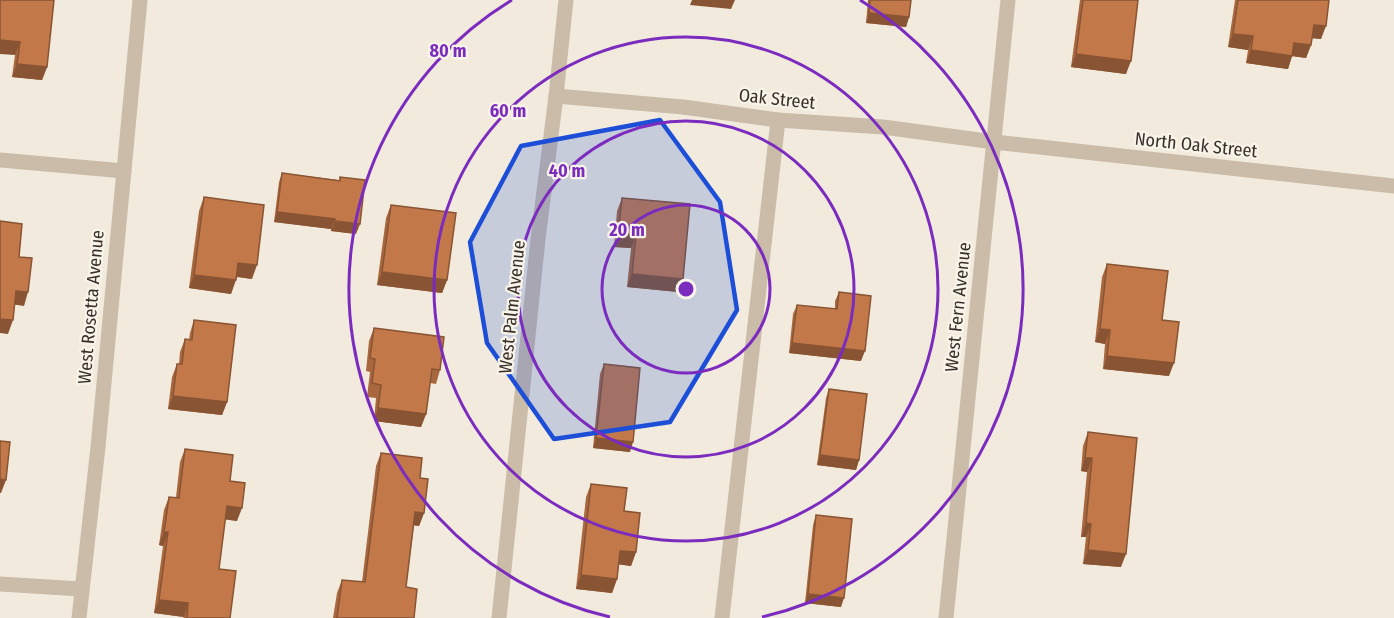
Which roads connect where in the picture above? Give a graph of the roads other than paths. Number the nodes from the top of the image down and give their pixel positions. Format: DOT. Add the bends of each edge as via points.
graph roads {
  1 [pos="140,0"];
  2 [pos="566,0"];
  3 [pos="1008,0"];
  4 [pos="556,96"];
  5 [pos="778,120"];
  6 [pos="994,142"];
  7 [pos="0,160"];
  8 [pos="124,171"];
  9 [pos="1394,186"];
  10 [pos="0,584"];
  11 [pos="81,589"];
  12 [pos="79,618"];
  13 [pos="500,618"];
  14 [pos="722,618"];
  15 [pos="946,618"];
  1 -- 8 [label="street, West Rosetta Avenue"];
  2 -- 4 [label="street, West Palm Avenue"];
  3 -- 6 [label="street, West Fern Avenue"];
  4 -- 5 [label="street, Oak Street"];
  4 -- 13 [label="street, West Palm Avenue"];
  5 -- 6 [label="street, Oak Street" via="883,127"];
  5 -- 14 [label="street"];
  6 -- 9 [label="street, North Oak Street"];
  6 -- 15 [label="street, West Fern Avenue"];
  7 -- 8 [label="street"];
  8 -- 11 [label="street, West Rosetta Avenue"];
  10 -- 11 [label="street"];
  11 -- 12 [label="street, West Rosetta Avenue"];
}
